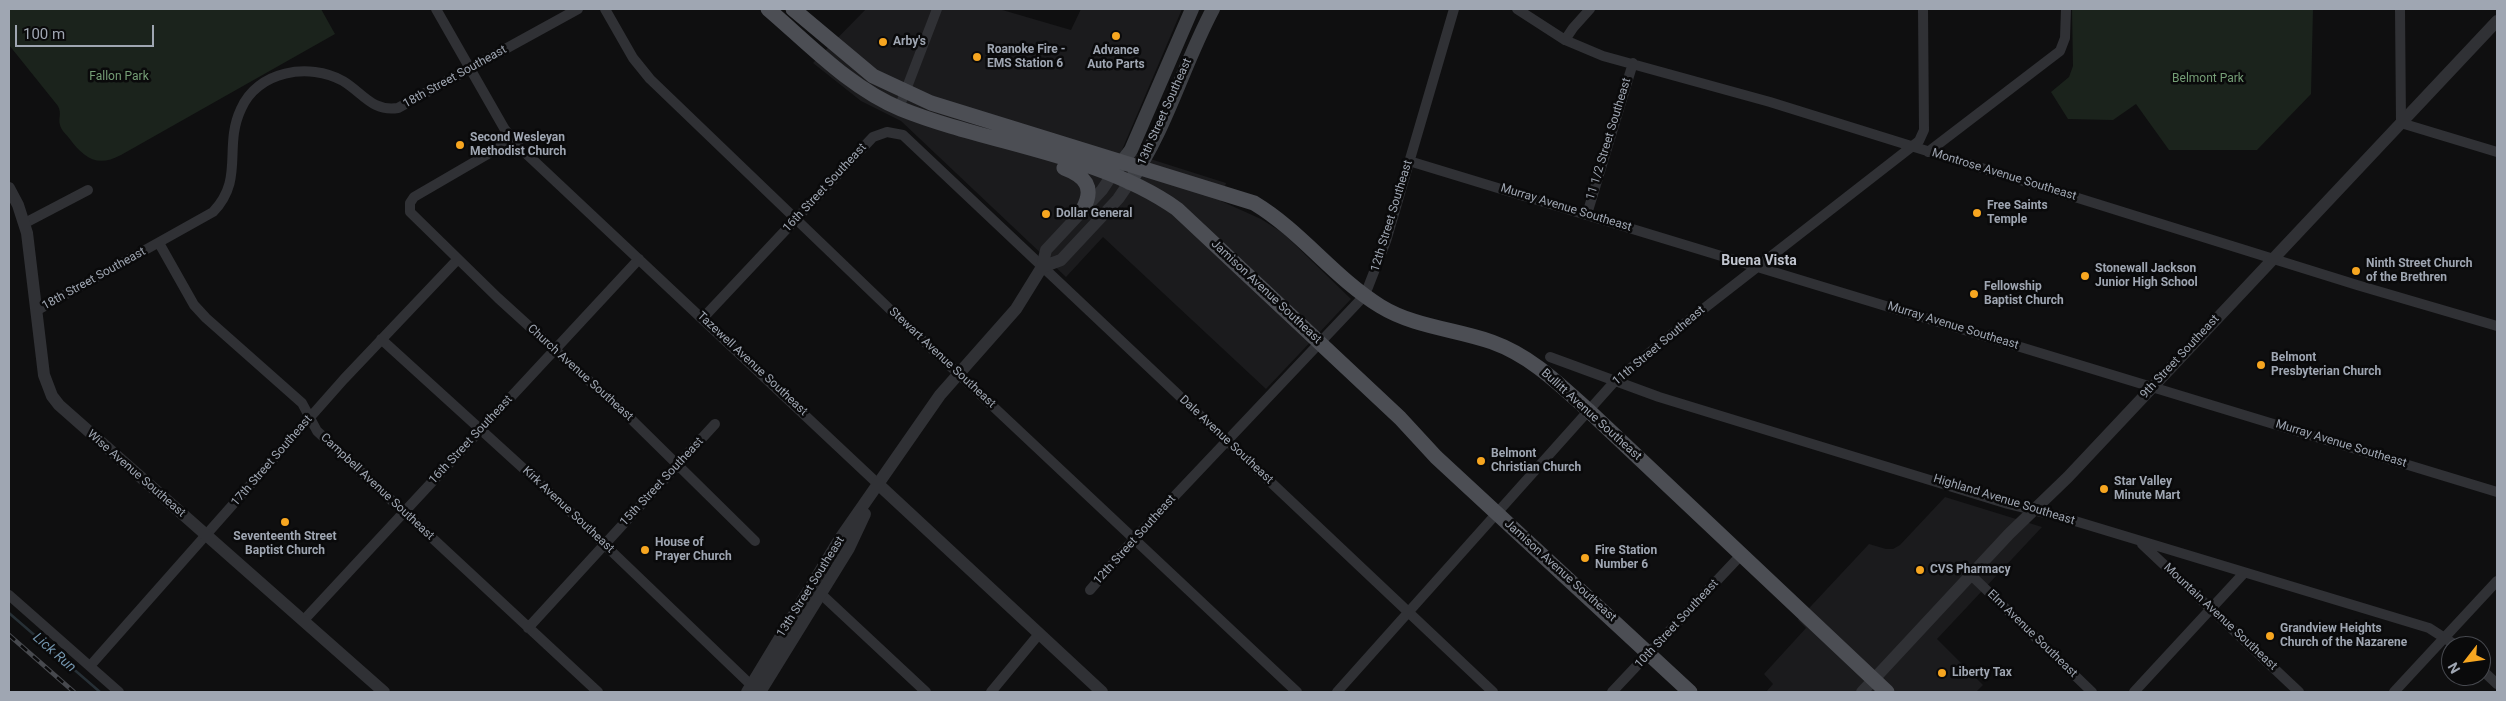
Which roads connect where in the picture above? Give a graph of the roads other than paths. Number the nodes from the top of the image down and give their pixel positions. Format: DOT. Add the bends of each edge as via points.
graph roads {
  1 [pos="436,9"];
  2 [pos="578,9"];
  3 [pos="605,9"];
  4 [pos="768,9"];
  5 [pos="793,9"];
  6 [pos="937,9"];
  7 [pos="1192,9"];
  8 [pos="1213,9"];
  9 [pos="1454,9"];
  10 [pos="1517,9"];
  11 [pos="1590,9"];
  12 [pos="1923,9"];
  13 [pos="2066,9"];
  14 [pos="2400,9"];
  15 [pos="2497,21"];
  16 [pos="1565,40"];
  17 [pos="1632,64"];
  18 [pos="471,69"];
  19 [pos="905,92"];
  20 [pos="899,108"];
  21 [pos="2401,124"];
  22 [pos="512,140"];
  23 [pos="1912,146"];
  24 [pos="1028,149"];
  25 [pos="1928,152"];
  26 [pos="2497,152"];
  27 [pos="1123,161"];
  28 [pos="1409,162"];
  29 [pos="1141,166"];
  30 [pos="1112,175"];
  31 [pos="1129,183"];
  32 [pos="9,188"];
  33 [pos="958,188"];
  34 [pos="88,190"];
  35 [pos="1084,209"];
  36 [pos="1587,214"];
  37 [pos="796,219"];
  38 [pos="25,223"];
  39 [pos="159,243"];
  40 [pos="458,259"];
  41 [pos="639,259"];
  42 [pos="2273,259"];
  43 [pos="1757,267"];
  44 [pos="1042,268"];
  45 [pos="1365,295"];
  46 [pos="36,311"];
  47 [pos="703,318"];
  48 [pos="2497,326"];
  49 [pos="381,339"];
  50 [pos="1319,342"];
  51 [pos="555,349"];
  52 [pos="1550,357"];
  53 [pos="958,372"];
  54 [pos="1615,381"];
  55 [pos="2153,386"];
  56 [pos="1588,410"];
  57 [pos="310,417"];
  58 [pos="715,424"];
  59 [pos="481,429"];
  60 [pos="1227,440"];
  61 [pos="678,466"];
  62 [pos="878,484"];
  63 [pos="2497,492"];
  64 [pos="2035,511"];
  65 [pos="405,513"];
  66 [pos="1496,513"];
  67 [pos="206,536"];
  68 [pos="1134,539"];
  69 [pos="755,540"];
  70 [pos="2140,542"];
  71 [pos="604,545"];
  72 [pos="1740,555"];
  73 [pos="2244,573"];
  74 [pos="1971,575"];
  75 [pos="2497,581"];
  76 [pos="1090,590"];
  77 [pos="821,594"];
  78 [pos="9,595"];
  79 [pos="2211,609"];
  80 [pos="1408,611"];
  81 [pos="303,621"];
  82 [pos="528,628"];
  83 [pos="1039,634"];
  84 [pos="2443,636"];
  85 [pos="2446,636"];
  86 [pos="2441,641"];
  87 [pos="1650,653"];
  88 [pos="90,666"];
  89 [pos="1874,680"];
  90 [pos="753,690"];
  91 [pos="119,692"];
  92 [pos="384,692"];
  93 [pos="598,692"];
  94 [pos="926,692"];
  95 [pos="991,692"];
  96 [pos="1102,692"];
  97 [pos="1297,692"];
  98 [pos="1337,692"];
  99 [pos="1494,692"];
  100 [pos="1612,692"];
  101 [pos="1690,692"];
  102 [pos="1862,692"];
  103 [pos="1887,692"];
  104 [pos="2092,692"];
  105 [pos="2134,692"];
  106 [pos="2300,692"];
  107 [pos="2394,692"];
  1 -- 18 [label="street, Tazewell Avenue Southeast"];
  2 -- 18 [label="street, 18th Street Southeast"];
  3 -- 37 [label="street, Stewart Avenue Southeast" via="633,58 650,79"];
  4 -- 20 [label="main road, Jamison Avenue Southeast" via="857,84"];
  5 -- 19 [label="main road" via="873,76"];
  6 -- 19 [label="street"];
  7 -- 27 [label="main road, 13th Street Southeast" via="1131,150"];
  8 -- 29 [label="main road, 13th Street Southeast"];
  9 -- 28 [label="street, 12th Street Southeast"];
  10 -- 16 [label="street, Montrose Avenue Southeast"];
  11 -- 16 [label="street"];
  12 -- 23 [label="street" via="1924,130"];
  13 -- 25 [label="street" via="2066,38 2060,51"];
  14 -- 21 [label="street"];
  15 -- 21 [label="street, 9th Street Southeast"];
  16 -- 17 [label="street, Montrose Avenue Southeast"];
  17 -- 23 [label="street, Montrose Avenue Southeast"];
  17 -- 36 [label="street, 11 1/2 Street Southeast"];
  18 -- 22 [label="street, Tazewell Avenue Southeast"];
  18 -- 39 [label="street, 18th Street Southeast" via="405,105 389,109 375,106 342,81 317,72 292,72 270,79 249,96 237,117 232,144 233,176 227,195 213,212"];
  19 -- 20 [label="street"];
  19 -- 27 [label="main road" via="931,103"];
  20 -- 24 [label="main road, Jamison Avenue Southeast"];
  21 -- 26 [label="street"];
  21 -- 42 [label="street, 9th Street Southeast"];
  22 -- 40 [label="street, Church Avenue Southeast" via="414,197 410,203 410,212 415,219"];
  22 -- 41 [label="street, Tazewell Avenue Southeast"];
  23 -- 25 [label="street, Montrose Avenue Southeast"];
  23 -- 43 [label="street, 11th Street Southeast"];
  24 -- 30 [label="main road, Jamison Avenue Southeast"];
  24 -- 35 [label="main road" via="1046,163 1083,178 1089,196"];
  25 -- 42 [label="street, Montrose Avenue Southeast"];
  27 -- 29 [label="main road"];
  27 -- 30 [label="main road, 13th Street Southeast"];
  28 -- 36 [label="street, Murray Avenue Southeast"];
  28 -- 45 [label="street, 12th Street Southeast" via="1386,241"];
  29 -- 31 [label="main road, 13th Street Southeast"];
  29 -- 45 [label="main road, Bullitt Avenue Southeast" via="1254,202 1290,227 1342,280"];
  30 -- 31 [label="main road, Jamison Avenue Southeast"];
  30 -- 35 [label="street, 13th Street Southeast"];
  31 -- 44 [label="street, 13th Street Southeast" via="1061,260"];
  31 -- 50 [label="main road, Jamison Avenue Southeast" via="1177,209"];
  32 -- 38 [label="street, Wise Avenue Southeast"];
  33 -- 37 [label="street, 16th Street Southeast" via="906,138 896,132 887,132 873,137"];
  33 -- 44 [label="street, Dale Avenue Southeast"];
  34 -- 38 [label="street"];
  35 -- 44 [label="street, 13th Street Southeast" via="1046,250"];
  36 -- 43 [label="street, Murray Avenue Southeast"];
  37 -- 47 [label="street, 16th Street Southeast"];
  37 -- 53 [label="street, Stewart Avenue Southeast"];
  38 -- 46 [label="street, Wise Avenue Southeast"];
  39 -- 46 [label="street, 18th Street Southeast"];
  39 -- 57 [label="street, Campbell Avenue Southeast" via="198,311 302,403"];
  40 -- 49 [label="street, 17th Street Southeast"];
  40 -- 51 [label="street, Church Avenue Southeast"];
  41 -- 47 [label="street, Tazewell Avenue Southeast"];
  41 -- 51 [label="street, 16th Street Southeast"];
  42 -- 48 [label="street, Montrose Avenue Southeast"];
  42 -- 55 [label="street, 9th Street Southeast"];
  43 -- 54 [label="street, 11th Street Southeast"];
  43 -- 55 [label="street, Murray Avenue Southeast"];
  44 -- 53 [label="street, 13th Street Southeast" via="1016,309"];
  44 -- 60 [label="street, Dale Avenue Southeast"];
  45 -- 50 [label="street, 12th Street Southeast"];
  45 -- 56 [label="main road, Bullitt Avenue Southeast" via="1404,318 1494,343 1516,353 1551,376"];
  46 -- 67 [label="street, Wise Avenue Southeast" via="44,375 59,406"];
  47 -- 62 [label="street, Tazewell Avenue Southeast"];
  49 -- 57 [label="street, 17th Street Southeast"];
  49 -- 59 [label="street, Kirk Avenue Southeast"];
  50 -- 60 [label="street, 12th Street Southeast"];
  50 -- 66 [label="main road, Jamison Avenue Southeast"];
  51 -- 59 [label="street, 16th Street Southeast"];
  51 -- 61 [label="street, Church Avenue Southeast"];
  52 -- 54 [label="street, Highland Avenue Southeast"];
  53 -- 62 [label="street, 13th Street Southeast"];
  53 -- 68 [label="street, Stewart Avenue Southeast"];
  54 -- 56 [label="street, 11th Street Southeast"];
  54 -- 64 [label="street, Highland Avenue Southeast"];
  55 -- 63 [label="street, Murray Avenue Southeast"];
  55 -- 64 [label="street, 9th Street Southeast"];
  56 -- 66 [label="street, 11th Street Southeast"];
  56 -- 72 [label="main road, Bullitt Avenue Southeast"];
  57 -- 65 [label="street, Campbell Avenue Southeast" via="317,431"];
  57 -- 67 [label="street, 17th Street Southeast"];
  58 -- 61 [label="street, 15th Street Southeast"];
  59 -- 65 [label="street, 16th Street Southeast"];
  59 -- 71 [label="street, Kirk Avenue Southeast"];
  60 -- 68 [label="street, 12th Street Southeast"];
  60 -- 80 [label="street, Dale Avenue Southeast"];
  61 -- 69 [label="street, Church Avenue Southeast"];
  61 -- 71 [label="street, 15th Street Southeast"];
  62 -- 77 [label="street, 13th Street Southeast" via="849,548"];
  62 -- 83 [label="street, Tazewell Avenue Southeast"];
  62 -- 90 [label="street, 13th Street Southeast" via="839,540"];
  64 -- 70 [label="street, Highland Avenue Southeast"];
  64 -- 74 [label="street, 9th Street Southeast"];
  65 -- 81 [label="street, 16th Street Southeast"];
  65 -- 82 [label="street, Campbell Avenue Southeast"];
  66 -- 80 [label="street, 11th Street Southeast"];
  66 -- 87 [label="main road, Jamison Avenue Southeast"];
  67 -- 81 [label="street, Wise Avenue Southeast"];
  67 -- 88 [label="street, 17th Street Southeast"];
  68 -- 76 [label="street, 12th Street Southeast"];
  68 -- 97 [label="street, Stewart Avenue Southeast"];
  70 -- 73 [label="street, Highland Avenue Southeast"];
  70 -- 79 [label="street, Mountain Avenue Southeast"];
  71 -- 82 [label="street, 15th Street Southeast"];
  71 -- 90 [label="street, Kirk Avenue Southeast"];
  72 -- 87 [label="street, 10th Street Southeast"];
  72 -- 89 [label="main road, Bullitt Avenue Southeast"];
  73 -- 79 [label="street"];
  73 -- 84 [label="street, Highland Avenue Southeast" via="2429,628"];
  74 -- 89 [label="street, 9th Street Southeast"];
  74 -- 104 [label="street, Elm Avenue Southeast"];
  75 -- 85 [label="street"];
  77 -- 90 [label="street, 13th Street Southeast"];
  77 -- 94 [label="street"];
  78 -- 88 [label="street"];
  79 -- 105 [label="street"];
  79 -- 106 [label="street, Mountain Avenue Southeast"];
  80 -- 98 [label="street, 11th Street Southeast"];
  80 -- 99 [label="street, Dale Avenue Southeast"];
  81 -- 92 [label="street, Wise Avenue Southeast"];
  82 -- 93 [label="street, Campbell Avenue Southeast"];
  83 -- 95 [label="street"];
  83 -- 96 [label="street, Tazewell Avenue Southeast"];
  86 -- 107 [label="street"];
  87 -- 100 [label="street, 10th Street Southeast"];
  87 -- 101 [label="main road, Jamison Avenue Southeast"];
  88 -- 91 [label="street"];
  89 -- 102 [label="street, 9th Street Southeast"];
  89 -- 103 [label="main road, Bullitt Avenue Southeast"];
}
